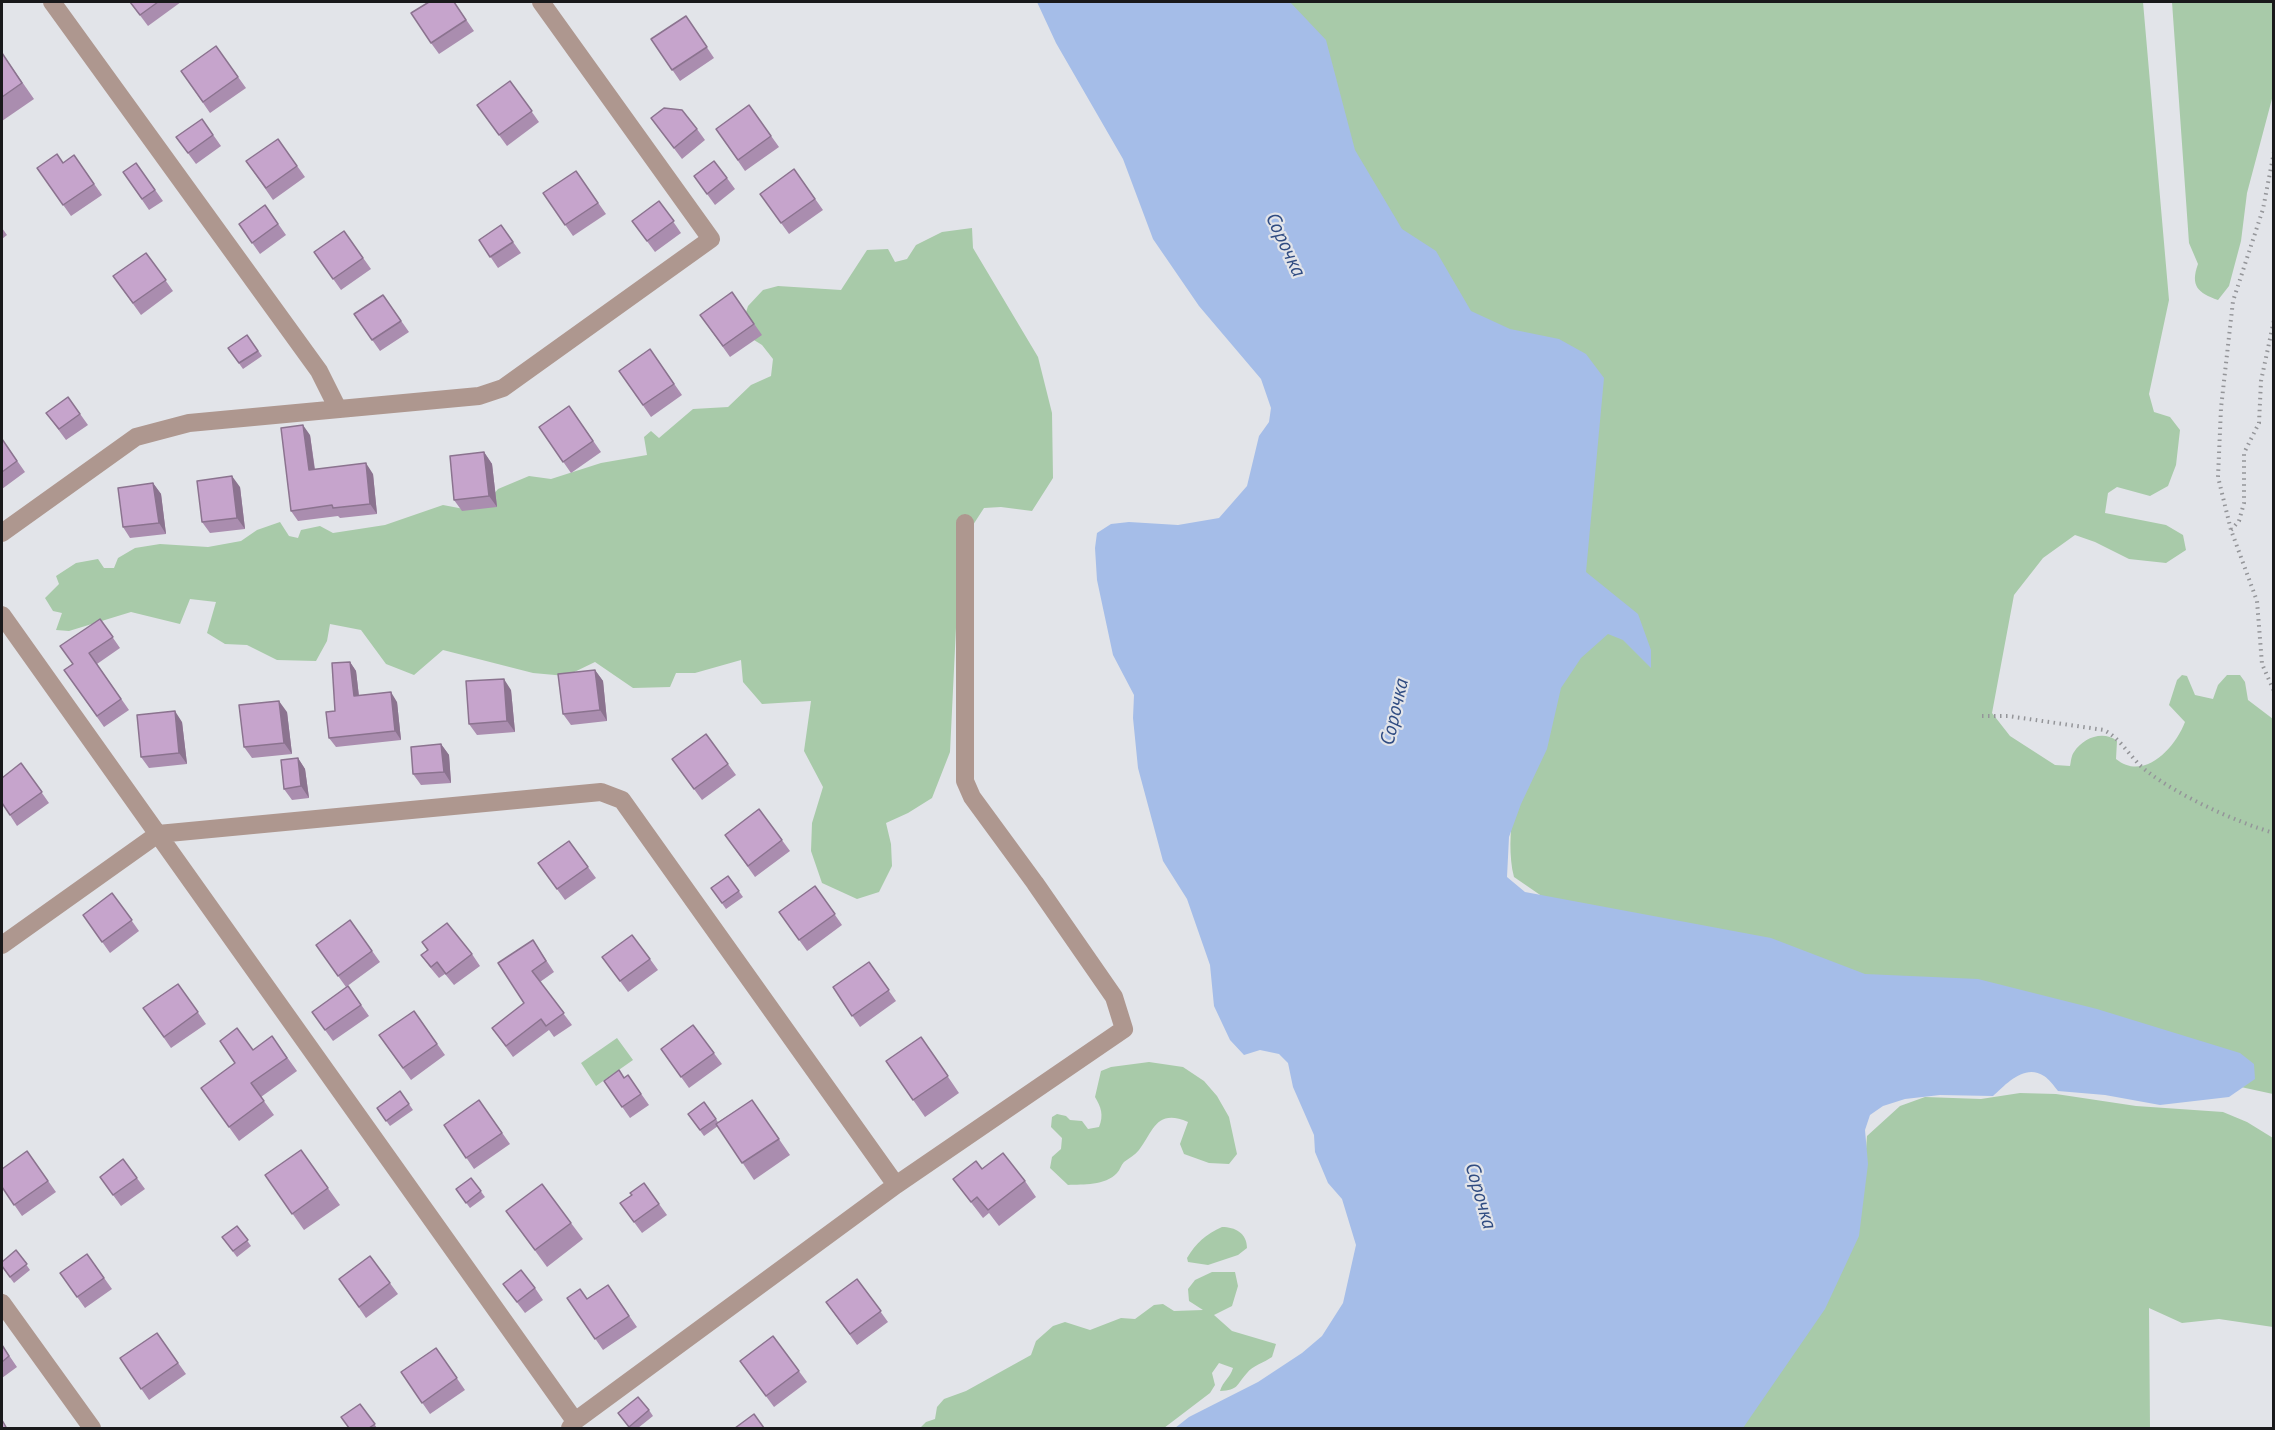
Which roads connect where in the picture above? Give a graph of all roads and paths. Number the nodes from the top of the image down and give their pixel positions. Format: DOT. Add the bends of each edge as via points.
graph roads {
  1 [pos="52,2"];
  2 [pos="541,2"];
  3 [pos="2274,152"];
  4 [pos="2274,320"];
  5 [pos="338,409"];
  6 [pos="965,523"];
  7 [pos="2231,530"];
  8 [pos="2,533"];
  9 [pos="2,615"];
  10 [pos="2274,691"];
  11 [pos="1982,716"];
  12 [pos="2274,833"];
  13 [pos="158,834"];
  14 [pos="2,945"];
  15 [pos="896,1185"];
  16 [pos="2,1303"];
  17 [pos="573,1425"];
  18 [pos="92,1428"];
  1 -- 5 [label="street" via="319,371"];
  2 -- 5 [label="street" via="711,239 503,388 479,396"];
  3 -- 7 [label="path" via="2263,208 2233,302 2230,325 2218,477"];
  4 -- 7 [label="path" via="2261,381 2259,423 2244,453 2244,503 2239,521"];
  5 -- 8 [label="street" via="189,423 136,437"];
  6 -- 15 [label="street" via="965,782 1114,997 1124,1029"];
  7 -- 10 [label="path" via="2257,601 2262,664"];
  9 -- 13 [label="street"];
  11 -- 12 [label="path" via="2104,730 2115,736 2146,771 2185,796"];
  13 -- 14 [label="street"];
  13 -- 15 [label="street" via="601,792 613,795 622,800"];
  13 -- 17 [label="street"];
  15 -- 17 [label="street"];
  16 -- 18 [label="street"];
}
